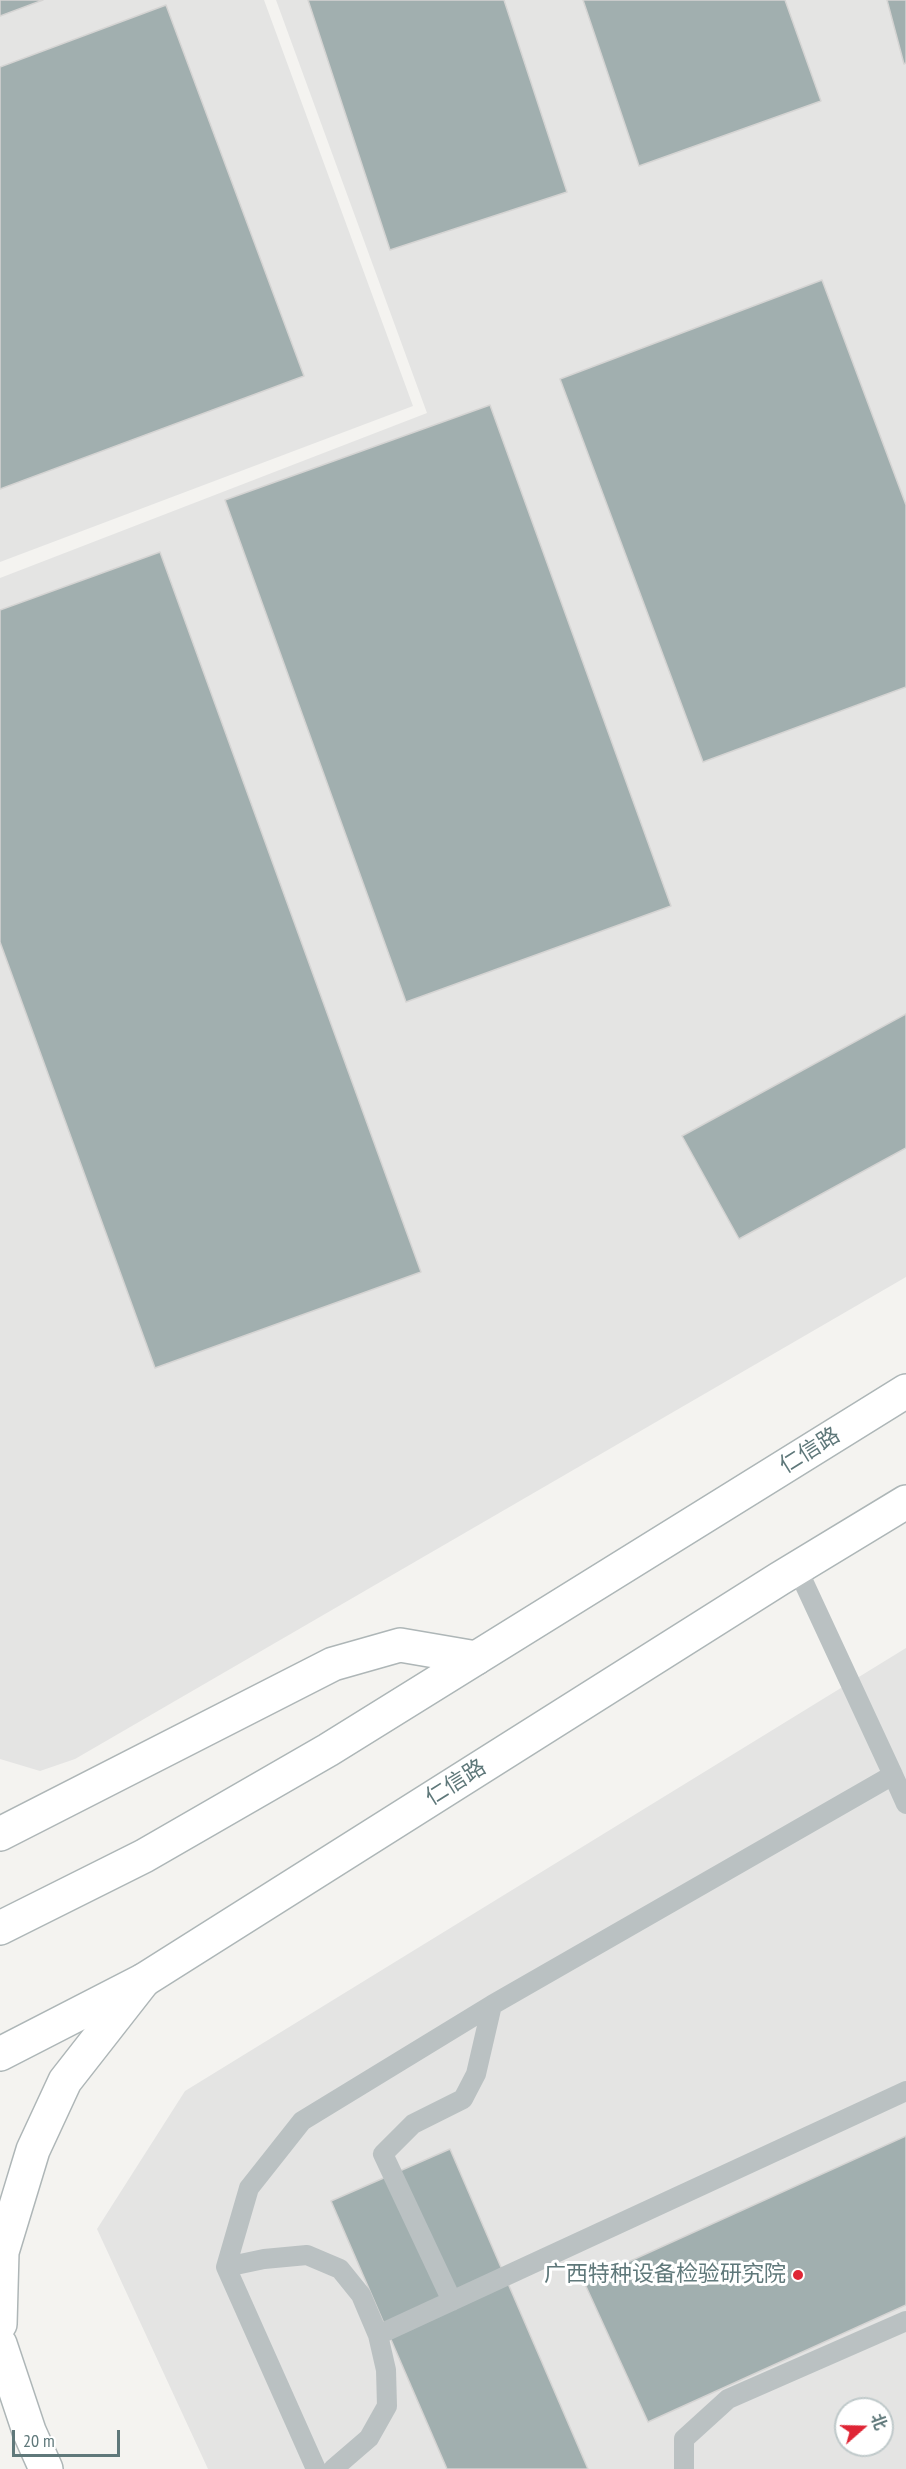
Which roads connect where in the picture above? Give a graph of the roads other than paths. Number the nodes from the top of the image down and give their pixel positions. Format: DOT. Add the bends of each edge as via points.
graph roads {
  1 [pos="906,1391"];
  2 [pos="906,1502"];
  3 [pos="800,1573"];
  4 [pos="476,1658"];
  5 [pos="899,1771"];
  6 [pos="906,1804"];
  7 [pos="0,1834"];
  8 [pos="0,1928"];
  9 [pos="144,1980"];
  10 [pos="492,2005"];
  11 [pos="0,2054"];
  12 [pos="906,2091"];
  13 [pos="226,2267"];
  14 [pos="452,2301"];
  15 [pos="906,2321"];
  16 [pos="0,2324"];
  17 [pos="378,2335"];
  18 [pos="0,2344"];
  19 [pos="46,2469"];
  20 [pos="316,2469"];
  21 [pos="333,2469"];
  22 [pos="684,2469"];
  1 -- 4 [label="main road, 仁信路"];
  2 -- 3 [label="main road, 仁信路"];
  3 -- 5 [label="lane"];
  3 -- 9 [label="main road, 仁信路"];
  4 -- 7 [label="main road" via="400,1645 333,1665"];
  4 -- 8 [label="main road, 仁信路" via="328,1750 144,1856"];
  5 -- 6 [label="lane"];
  5 -- 10 [label="lane"];
  9 -- 11 [label="main road, 仁信路"];
  9 -- 16 [label="main road" via="65,2081 33,2150 2,2252"];
  10 -- 13 [label="lane" via="302,2121 249,2188"];
  10 -- 14 [label="lane" via="476,2074 463,2099 413,2124 383,2154"];
  12 -- 14 [label="lane"];
  13 -- 17 [label="lane" via="307,2255 339,2269 361,2295"];
  13 -- 20 [label="lane"];
  14 -- 17 [label="lane"];
  15 -- 22 [label="lane" via="728,2399 684,2439"];
  17 -- 21 [label="lane" via="386,2370 387,2406 369,2438"];
  18 -- 19 [label="main road"];
}
